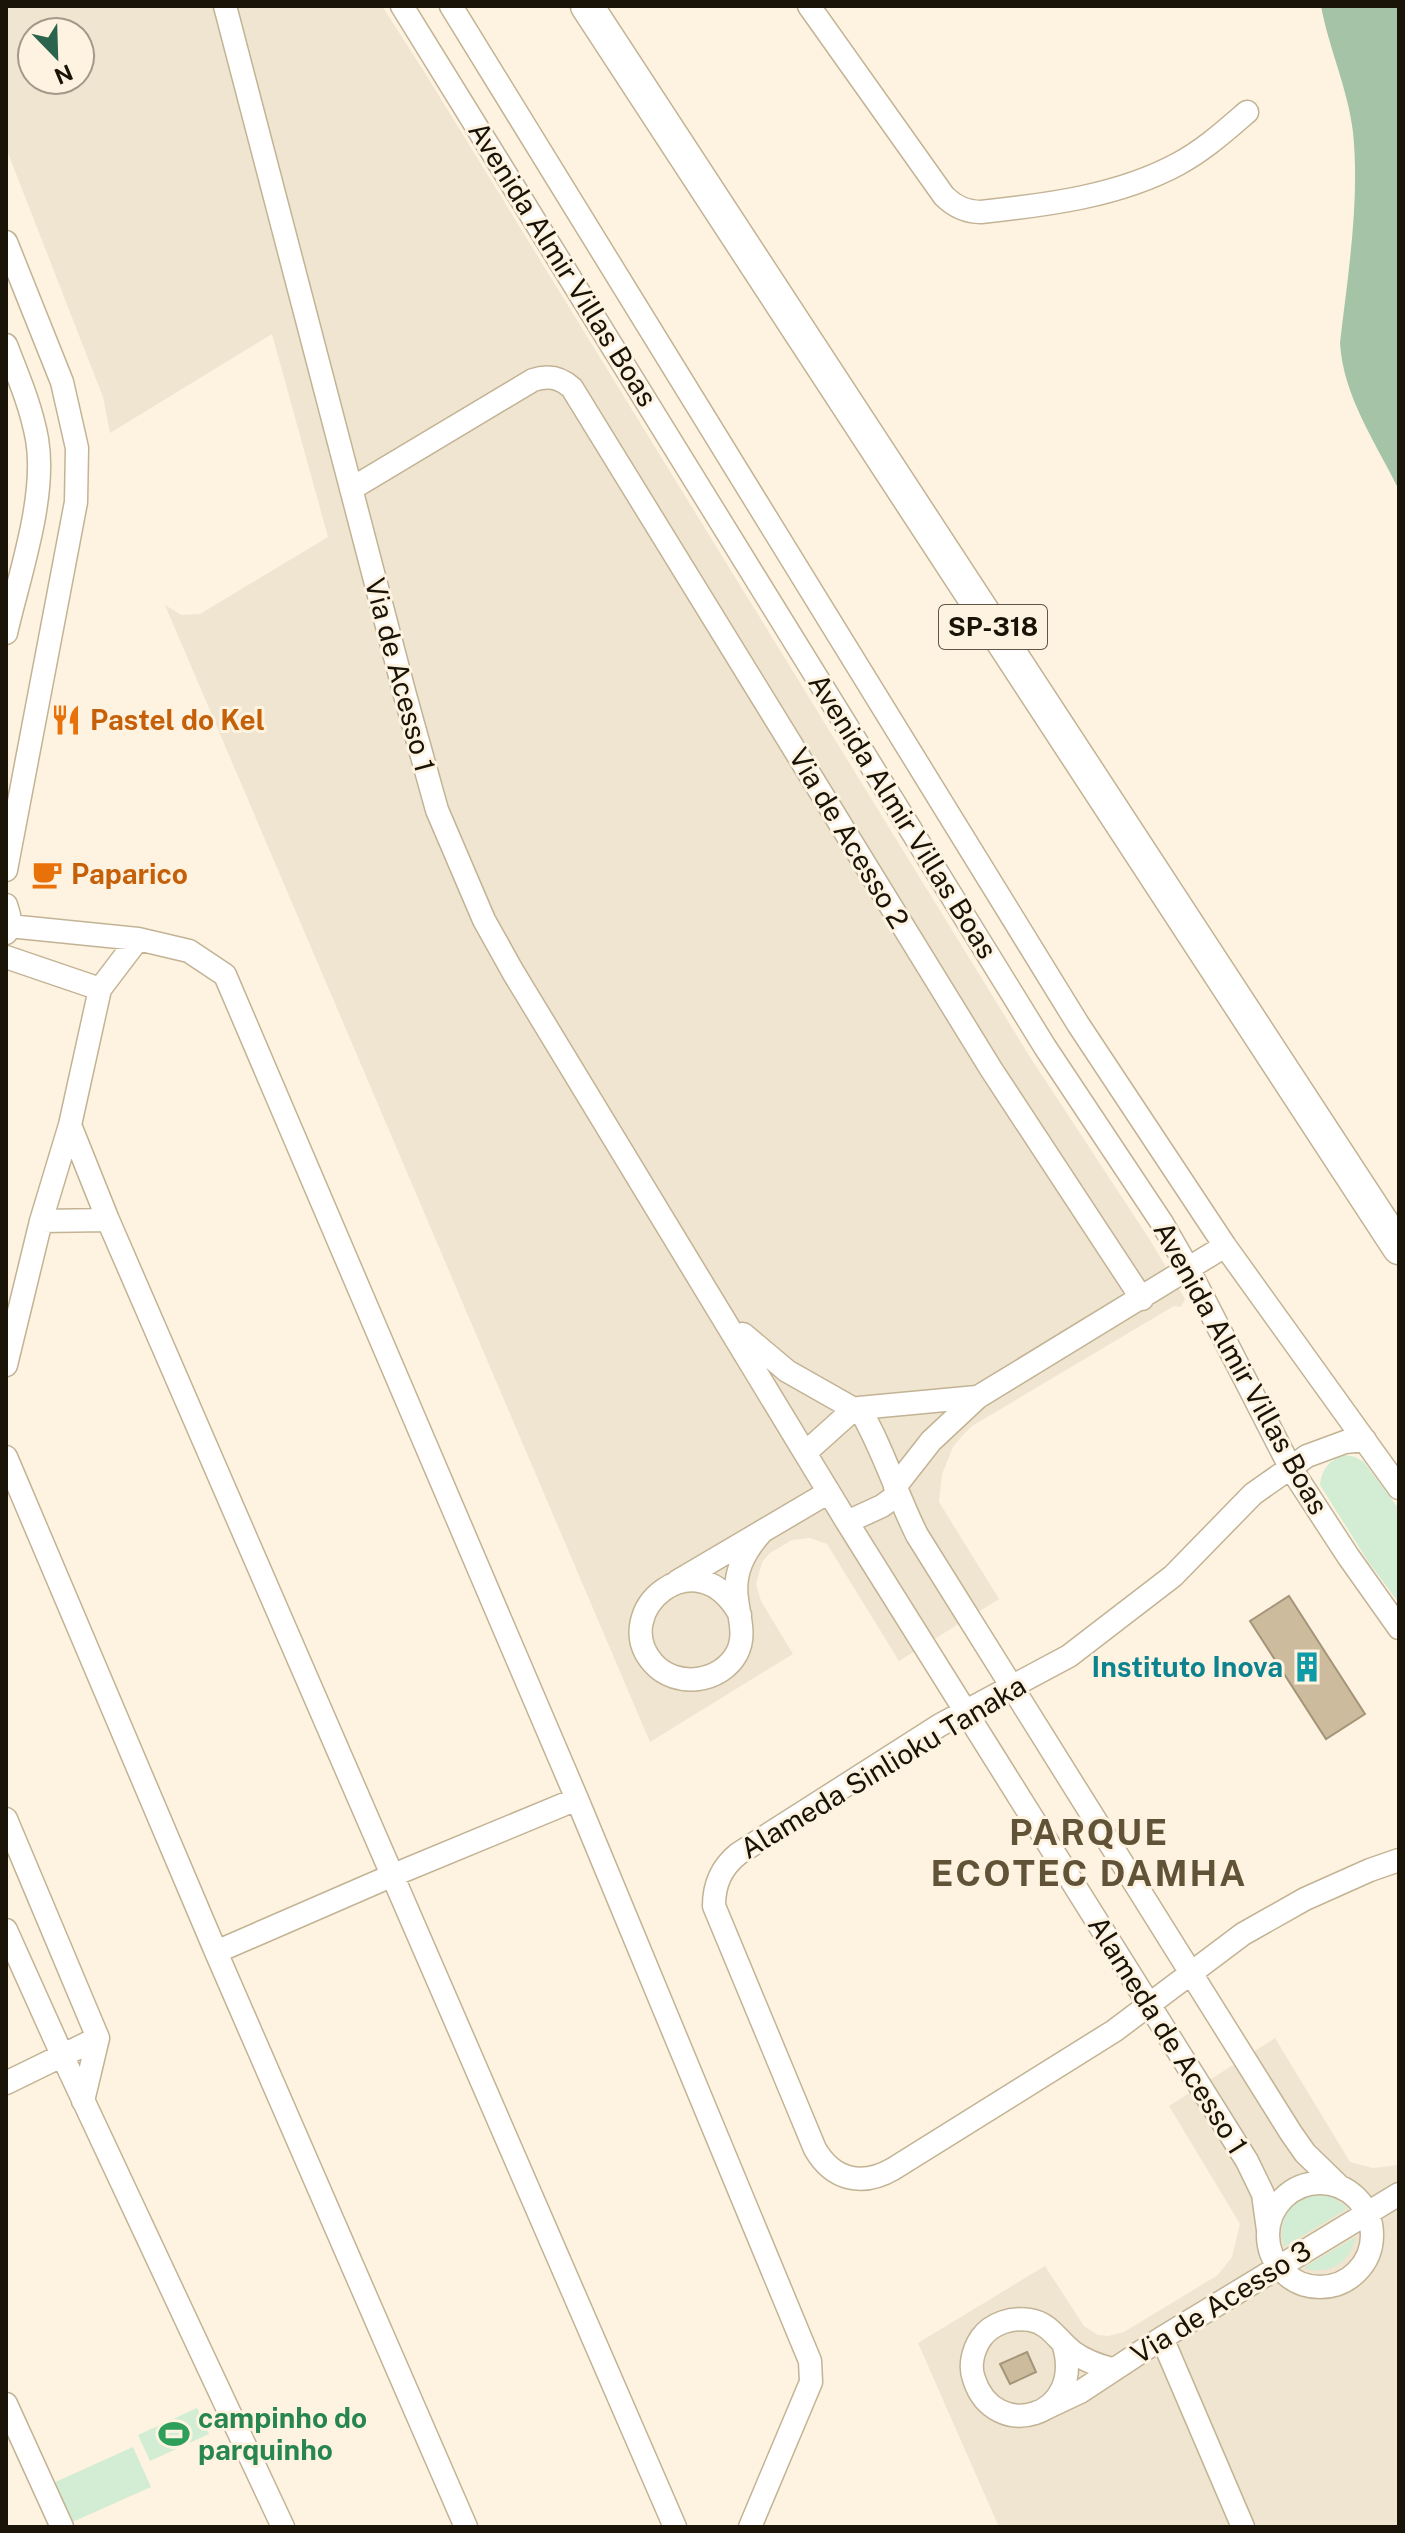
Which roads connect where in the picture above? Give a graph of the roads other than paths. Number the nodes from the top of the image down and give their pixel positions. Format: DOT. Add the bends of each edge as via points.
graph roads {
  1 [pos="225,6"];
  2 [pos="402,6"];
  3 [pos="451,6"];
  4 [pos="587,6"];
  5 [pos="611,6"];
  6 [pos="809,6"];
  7 [pos="1247,112"];
  8 [pos="6,242"];
  9 [pos="6,345"];
  10 [pos="351,489"];
  11 [pos="6,633"];
  12 [pos="6,870"];
  13 [pos="7,921"];
  14 [pos="138,939"];
  15 [pos="6,957"];
  16 [pos="100,989"];
  17 [pos="70,1125"];
  18 [pos="1399,1210"];
  19 [pos="108,1220"];
  20 [pos="41,1221"];
  21 [pos="1225,1246"];
  22 [pos="1399,1248"];
  23 [pos="1189,1270"];
  24 [pos="707,1290"];
  25 [pos="1142,1299"];
  26 [pos="6,1365"];
  27 [pos="978,1397"];
  28 [pos="857,1408"];
  29 [pos="1365,1440"];
  30 [pos="805,1453"];
  31 [pos="6,1457"];
  32 [pos="1290,1467"];
  33 [pos="1399,1488"];
  34 [pos="896,1491"];
  35 [pos="829,1492"];
  36 [pos="847,1522"];
  37 [pos="761,1533"];
  38 [pos="677,1582"];
  39 [pos="740,1615"];
  40 [pos="1399,1628"];
  41 [pos="1012,1687"];
  42 [pos="965,1712"];
  43 [pos="577,1799"];
  44 [pos="6,1819"];
  45 [pos="1399,1860"];
  46 [pos="391,1876"];
  47 [pos="6,1930"];
  48 [pos="216,1952"];
  49 [pos="1191,1974"];
  50 [pos="1149,2005"];
  51 [pos="98,2038"];
  52 [pos="63,2057"];
  53 [pos="6,2083"];
  54 [pos="83,2101"];
  55 [pos="1340,2187"];
  56 [pos="1399,2194"];
  57 [pos="1368,2212"];
  58 [pos="1268,2230"];
  59 [pos="1278,2266"];
  60 [pos="1162,2338"];
  61 [pos="1063,2343"];
  62 [pos="1112,2369"];
  63 [pos="6,2404"];
  64 [pos="1044,2409"];
  65 [pos="676,2526"];
  66 [pos="62,2527"];
  67 [pos="283,2527"];
  68 [pos="466,2527"];
  69 [pos="750,2527"];
  70 [pos="1243,2527"];
  1 -- 10 [label="street, Via de Acesso 1"];
  2 -- 23 [label="street, Avenida Almir Villas Boas" via="1045,1047"];
  3 -- 21 [label="street, Avenida Almir Villas Boas" via="1078,1024"];
  4 -- 22 [label="highway, SP-318"];
  5 -- 18 [label="highway, SP-318"];
  6 -- 7 [label="street" via="944,196 967,211 1065,201 1140,182 1179,164"];
  8 -- 12 [label="street" via="62,382 77,448 76,502"];
  9 -- 11 [label="street" via="37,441 38,495"];
  10 -- 24 [label="street, Via de Acesso 1" via="437,810 484,920"];
  10 -- 25 [label="street, Via de Acesso 2" via="533,380 566,382 991,1069"];
  13 -- 14 [label="street"];
  14 -- 16 [label="street"];
  14 -- 43 [label="street" via="189,951 225,975"];
  15 -- 16 [label="street"];
  16 -- 17 [label="street"];
  17 -- 19 [label="street"];
  17 -- 20 [label="street"];
  19 -- 20 [label="street"];
  19 -- 46 [label="street"];
  20 -- 26 [label="street"];
  21 -- 23 [label="street"];
  21 -- 29 [label="street, Avenida Almir Villas Boas"];
  23 -- 25 [label="street"];
  23 -- 32 [label="street, Avenida Almir Villas Boas"];
  24 -- 28 [label="street" via="757,1348 787,1371"];
  24 -- 30 [label="street, Alameda de Acesso 1"];
  25 -- 27 [label="street"];
  27 -- 28 [label="street"];
  27 -- 34 [label="street" via="931,1441"];
  28 -- 30 [label="street"];
  28 -- 34 [label="street" via="874,1432"];
  29 -- 32 [label="street, Alameda Sinlioku Tanaka" via="1325,1447"];
  29 -- 33 [label="street, Avenida Almir Villas Boas"];
  30 -- 35 [label="street, Alameda de Acesso 1"];
  31 -- 48 [label="street"];
  32 -- 40 [label="street, Avenida Almir Villas Boas"];
  32 -- 41 [label="street, Alameda Sinlioku Tanaka" via="1253,1494 1173,1576 1069,1656"];
  34 -- 36 [label="street" via="882,1506"];
  34 -- 41 [label="street" via="917,1535"];
  35 -- 36 [label="street, Alameda de Acesso 1"];
  35 -- 37 [label="street"];
  36 -- 42 [label="street, Alameda de Acesso 1"];
  37 -- 38 [label="street"];
  37 -- 39 [label="street" via="736,1579"];
  38 -- 39 [label="street" via="715,1585"];
  38 -- 39 [label="street" via="653,1599 641,1626 653,1663 668,1675 707,1678 725,1669 737,1653"];
  41 -- 42 [label="street, Alameda Sinlioku Tanaka"];
  41 -- 49 [label="street"];
  42 -- 50 [label="street, Alameda de Acesso 1"];
  42 -- 50 [label="street, Alameda Sinlioku Tanaka" via="738,1854 717,1883 717,1918 822,2162 849,2179 879,2177"];
  43 -- 46 [label="street"];
  43 -- 69 [label="street" via="810,2361 811,2382"];
  44 -- 51 [label="street"];
  45 -- 49 [label="street, Alameda Sinlioku Tanaka" via="1305,1899 1243,1934"];
  46 -- 48 [label="street"];
  46 -- 65 [label="street"];
  47 -- 52 [label="street"];
  48 -- 68 [label="street"];
  49 -- 50 [label="street, Alameda Sinlioku Tanaka"];
  49 -- 55 [label="street" via="1291,2133"];
  50 -- 58 [label="street, Alameda de Acesso 1" via="1256,2177"];
  51 -- 52 [label="street"];
  51 -- 54 [label="street"];
  52 -- 53 [label="street"];
  52 -- 54 [label="street"];
  54 -- 67 [label="street"];
  55 -- 57 [label="street"];
  55 -- 58 [label="street" via="1302,2186 1285,2196"];
  56 -- 57 [label="street, Via de Acesso 3"];
  57 -- 59 [label="street, Via de Acesso 3"];
  57 -- 59 [label="street" via="1371,2250 1347,2280 1329,2287 1310,2286"];
  58 -- 59 [label="street, Alameda de Acesso 1"];
  59 -- 60 [label="street, Via de Acesso 3"];
  60 -- 62 [label="street, Via de Acesso 3"];
  60 -- 70 [label="street"];
  61 -- 62 [label="street" via="1086,2360"];
  61 -- 64 [label="street" via="1069,2361 1067,2380 1059,2397"];
  61 -- 64 [label="street" via="1033,2320 1014,2319 996,2325 973,2354 972,2373 990,2406 1007,2414"];
  62 -- 64 [label="street, Via de Acesso 3"];
  63 -- 66 [label="street"];
}
